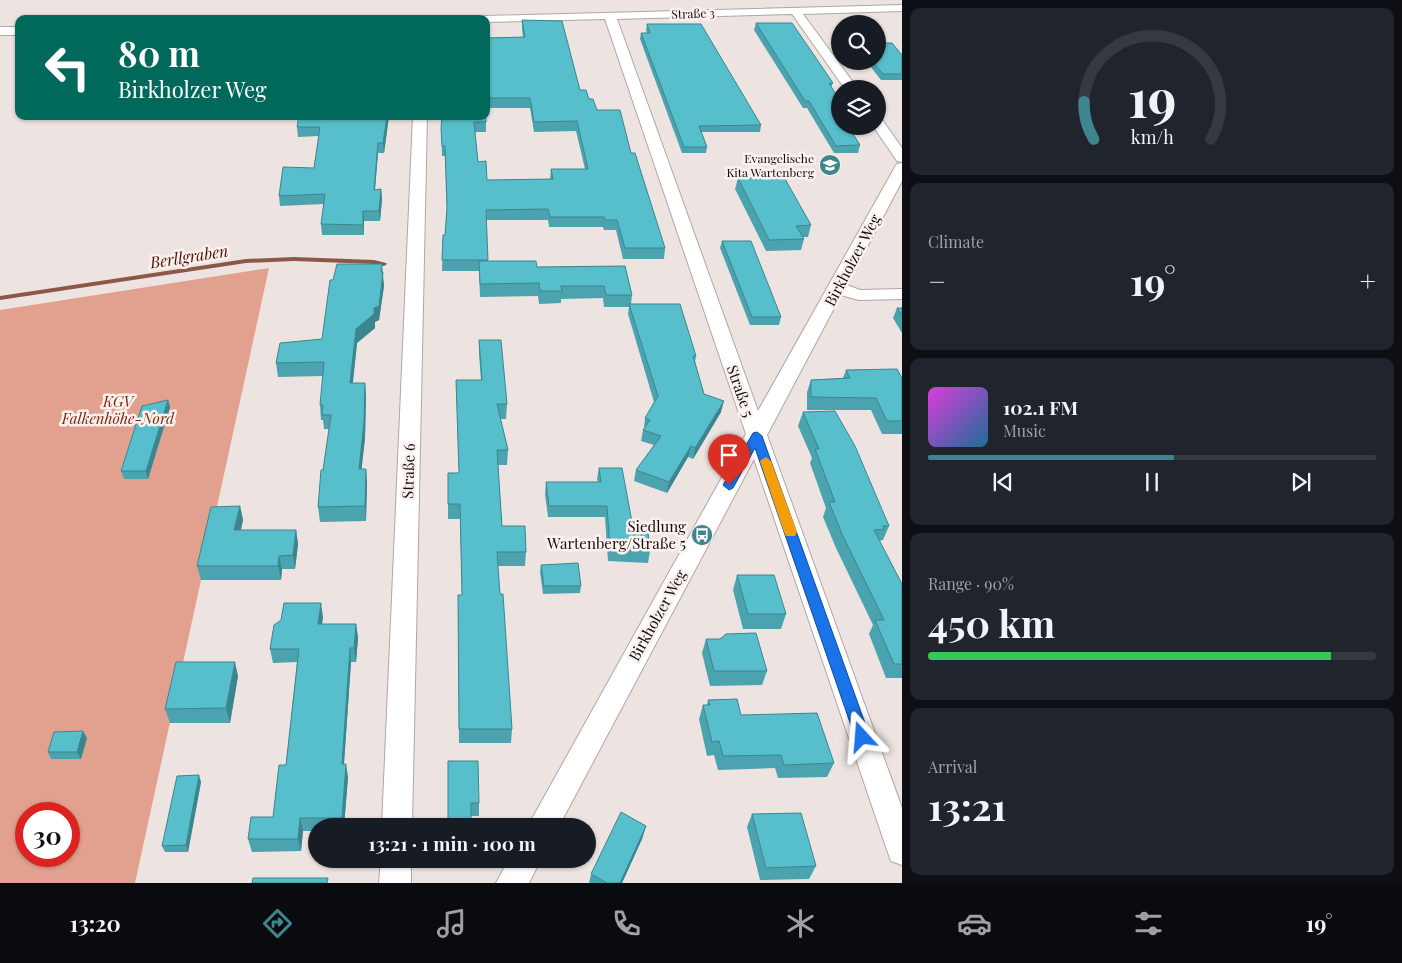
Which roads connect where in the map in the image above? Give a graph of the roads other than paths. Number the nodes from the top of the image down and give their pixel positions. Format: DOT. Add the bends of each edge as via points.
graph roads {
  1 [pos="902,8"];
  2 [pos="794,11"];
  3 [pos="610,16"];
  4 [pos="490,19"];
  5 [pos="15,31"];
  6 [pos="0,32"];
  7 [pos="845,80"];
  8 [pos="420,120"];
  9 [pos="886,135"];
  10 [pos="902,158"];
  11 [pos="902,167"];
  12 [pos="837,288"];
  13 [pos="902,294"];
  14 [pos="757,436"];
  15 [pos="397,818"];
  16 [pos="547,818"];
  17 [pos="902,850"];
  18 [pos="396,868"];
  19 [pos="521,868"];
  20 [pos="395,883"];
  21 [pos="512,883"];
  1 -- 2 [label="street, Straße 3"];
  2 -- 3 [label="street, Straße 3"];
  2 -- 7 [label="street"];
  3 -- 4 [label="street, Straße 3"];
  3 -- 14 [label="street, Straße 5"];
  5 -- 6 [label="street"];
  8 -- 15 [label="street, Straße 6"];
  9 -- 10 [label="street"];
  11 -- 12 [label="street, Birkholzer Weg"];
  12 -- 13 [label="street" via="859,295"];
  12 -- 14 [label="street, Birkholzer Weg"];
  14 -- 16 [label="street, Birkholzer Weg"];
  14 -- 17 [label="street, Straße 5"];
  18 -- 20 [label="street"];
  19 -- 21 [label="street"];
}
